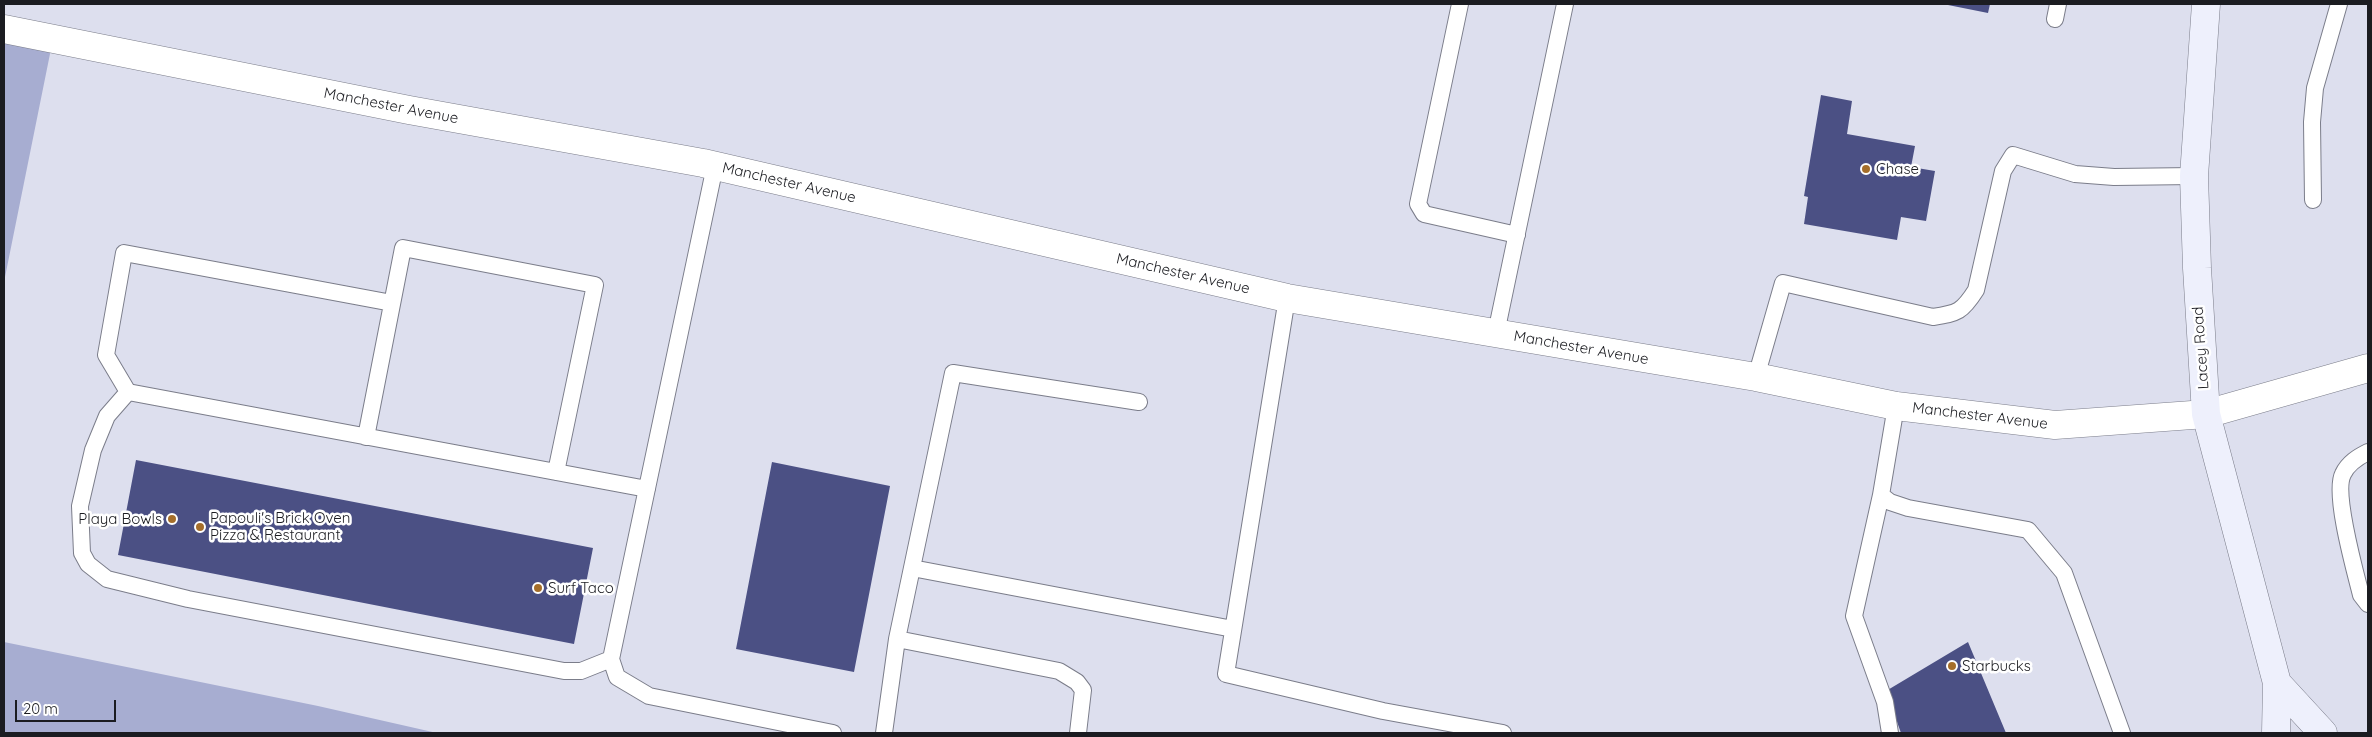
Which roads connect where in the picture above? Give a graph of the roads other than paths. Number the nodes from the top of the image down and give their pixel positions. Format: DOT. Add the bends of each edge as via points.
graph roads {
  1 [pos="1460,4"];
  2 [pos="1565,4"];
  3 [pos="2206,4"];
  4 [pos="2339,4"];
  5 [pos="4,29"];
  6 [pos="714,166"];
  7 [pos="2194,176"];
  8 [pos="2313,200"];
  9 [pos="1517,235"];
  10 [pos="1287,298"];
  11 [pos="392,303"];
  12 [pos="1496,333"];
  13 [pos="2368,368"];
  14 [pos="1756,377"];
  15 [pos="128,392"];
  16 [pos="1140,402"];
  17 [pos="1896,406"];
  18 [pos="2206,414"];
  19 [pos="366,437"];
  20 [pos="2368,452"];
  21 [pos="556,472"];
  22 [pos="647,489"];
  23 [pos="1881,495"];
  24 [pos="912,568"];
  25 [pos="2368,604"];
  26 [pos="1233,629"];
  27 [pos="897,639"];
  28 [pos="611,659"];
  29 [pos="2278,683"];
  30 [pos="834,733"];
  31 [pos="884,733"];
  32 [pos="1078,733"];
  33 [pos="1503,733"];
  34 [pos="1890,733"];
  35 [pos="2122,733"];
  36 [pos="2276,733"];
  37 [pos="2323,733"];
  1 -- 9 [label="lane" via="1418,204 1424,214"];
  2 -- 9 [label="lane"];
  3 -- 7 [label="main road, Lacey Road"];
  4 -- 8 [label="lane" via="2315,88"];
  5 -- 6 [label="street, Manchester Avenue" via="409,110"];
  6 -- 10 [label="street, Manchester Avenue"];
  6 -- 22 [label="lane"];
  7 -- 14 [label="lane" via="2075,174 2013,156 2002,171 1976,290 1966,307 1955,313 1933,316 1783,284"];
  7 -- 18 [label="main road, Lacey Road" via="2196,268"];
  9 -- 12 [label="lane"];
  10 -- 12 [label="street, Manchester Avenue"];
  10 -- 26 [label="lane"];
  11 -- 15 [label="lane" via="124,253 106,355"];
  11 -- 19 [label="lane"];
  11 -- 21 [label="lane" via="403,248 595,285"];
  12 -- 14 [label="street, Manchester Avenue"];
  13 -- 18 [label="street, Manchester Avenue"];
  14 -- 17 [label="street, Manchester Avenue"];
  15 -- 19 [label="lane"];
  15 -- 28 [label="lane" via="107,416 93,450 80,506 82,553 88,564 107,579 188,599 564,671 581,671"];
  16 -- 24 [label="lane" via="953,373"];
  17 -- 18 [label="street, Manchester Avenue" via="2055,424"];
  17 -- 23 [label="lane"];
  18 -- 29 [label="main road, Lacey Road"];
  19 -- 21 [label="lane"];
  20 -- 25 [label="lane" via="2353,460 2342,475 2340,497 2361,595"];
  21 -- 22 [label="lane"];
  22 -- 28 [label="lane"];
  23 -- 34 [label="lane" via="1854,616 1885,702"];
  23 -- 35 [label="lane" via="1908,508 2028,530 2064,573"];
  24 -- 26 [label="lane"];
  24 -- 27 [label="lane"];
  26 -- 33 [label="lane" via="1226,674 1383,711"];
  27 -- 31 [label="lane"];
  27 -- 32 [label="lane" via="1059,671 1077,682 1083,690"];
  28 -- 30 [label="lane" via="617,677 648,696"];
  29 -- 36 [label="main road, Lacey Road"];
  29 -- 37 [label="main road, Lacey Road"];
}
